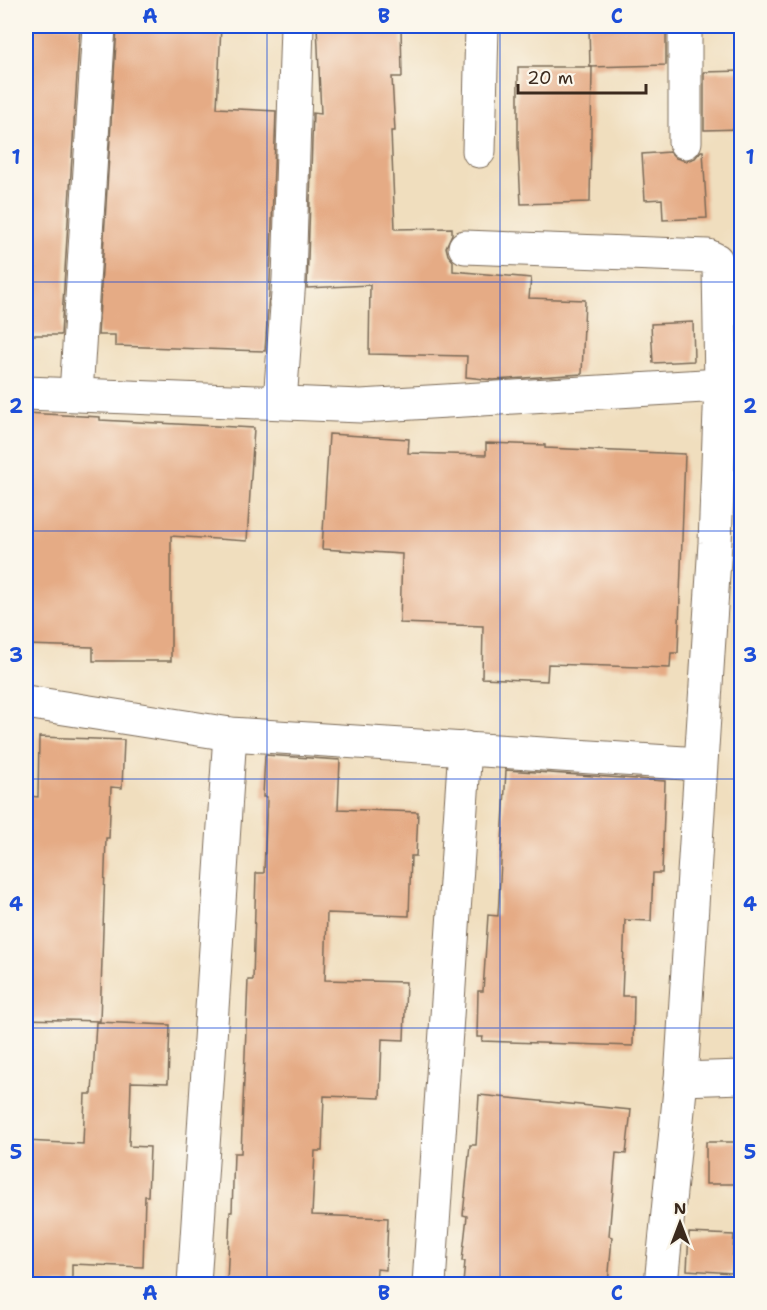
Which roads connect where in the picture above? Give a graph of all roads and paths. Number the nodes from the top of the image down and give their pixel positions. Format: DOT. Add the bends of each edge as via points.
graph roads {
  1 [pos="99,26"];
  2 [pos="297,26"];
  3 [pos="482,26"];
  4 [pos="685,26"];
  5 [pos="685,142"];
  6 [pos="479,151"];
  7 [pos="465,248"];
  8 [pos="731,383"];
  9 [pos="26,393"];
  10 [pos="76,394"];
  11 [pos="280,402"];
  12 [pos="728,542"];
  13 [pos="26,702"];
  14 [pos="230,734"];
  15 [pos="465,748"];
  16 [pos="700,764"];
  17 [pos="741,1077"];
  18 [pos="681,1079"];
  19 [pos="194,1284"];
  20 [pos="429,1284"];
  21 [pos="661,1284"];
  1 -- 10 [label="street"];
  2 -- 11 [label="street" via="289,279"];
  3 -- 6 [label="street"];
  4 -- 5 [label="street"];
  7 -- 8 [label="street" via="713,257 719,267"];
  8 -- 11 [label="street" via="361,406"];
  8 -- 12 [label="street"];
  9 -- 10 [label="street"];
  10 -- 11 [label="street"];
  12 -- 16 [label="street"];
  13 -- 14 [label="street"];
  14 -- 15 [label="street"];
  14 -- 19 [label="street"];
  15 -- 16 [label="street"];
  15 -- 20 [label="street"];
  16 -- 18 [label="street"];
  17 -- 18 [label="street"];
  18 -- 21 [label="street"];
}
